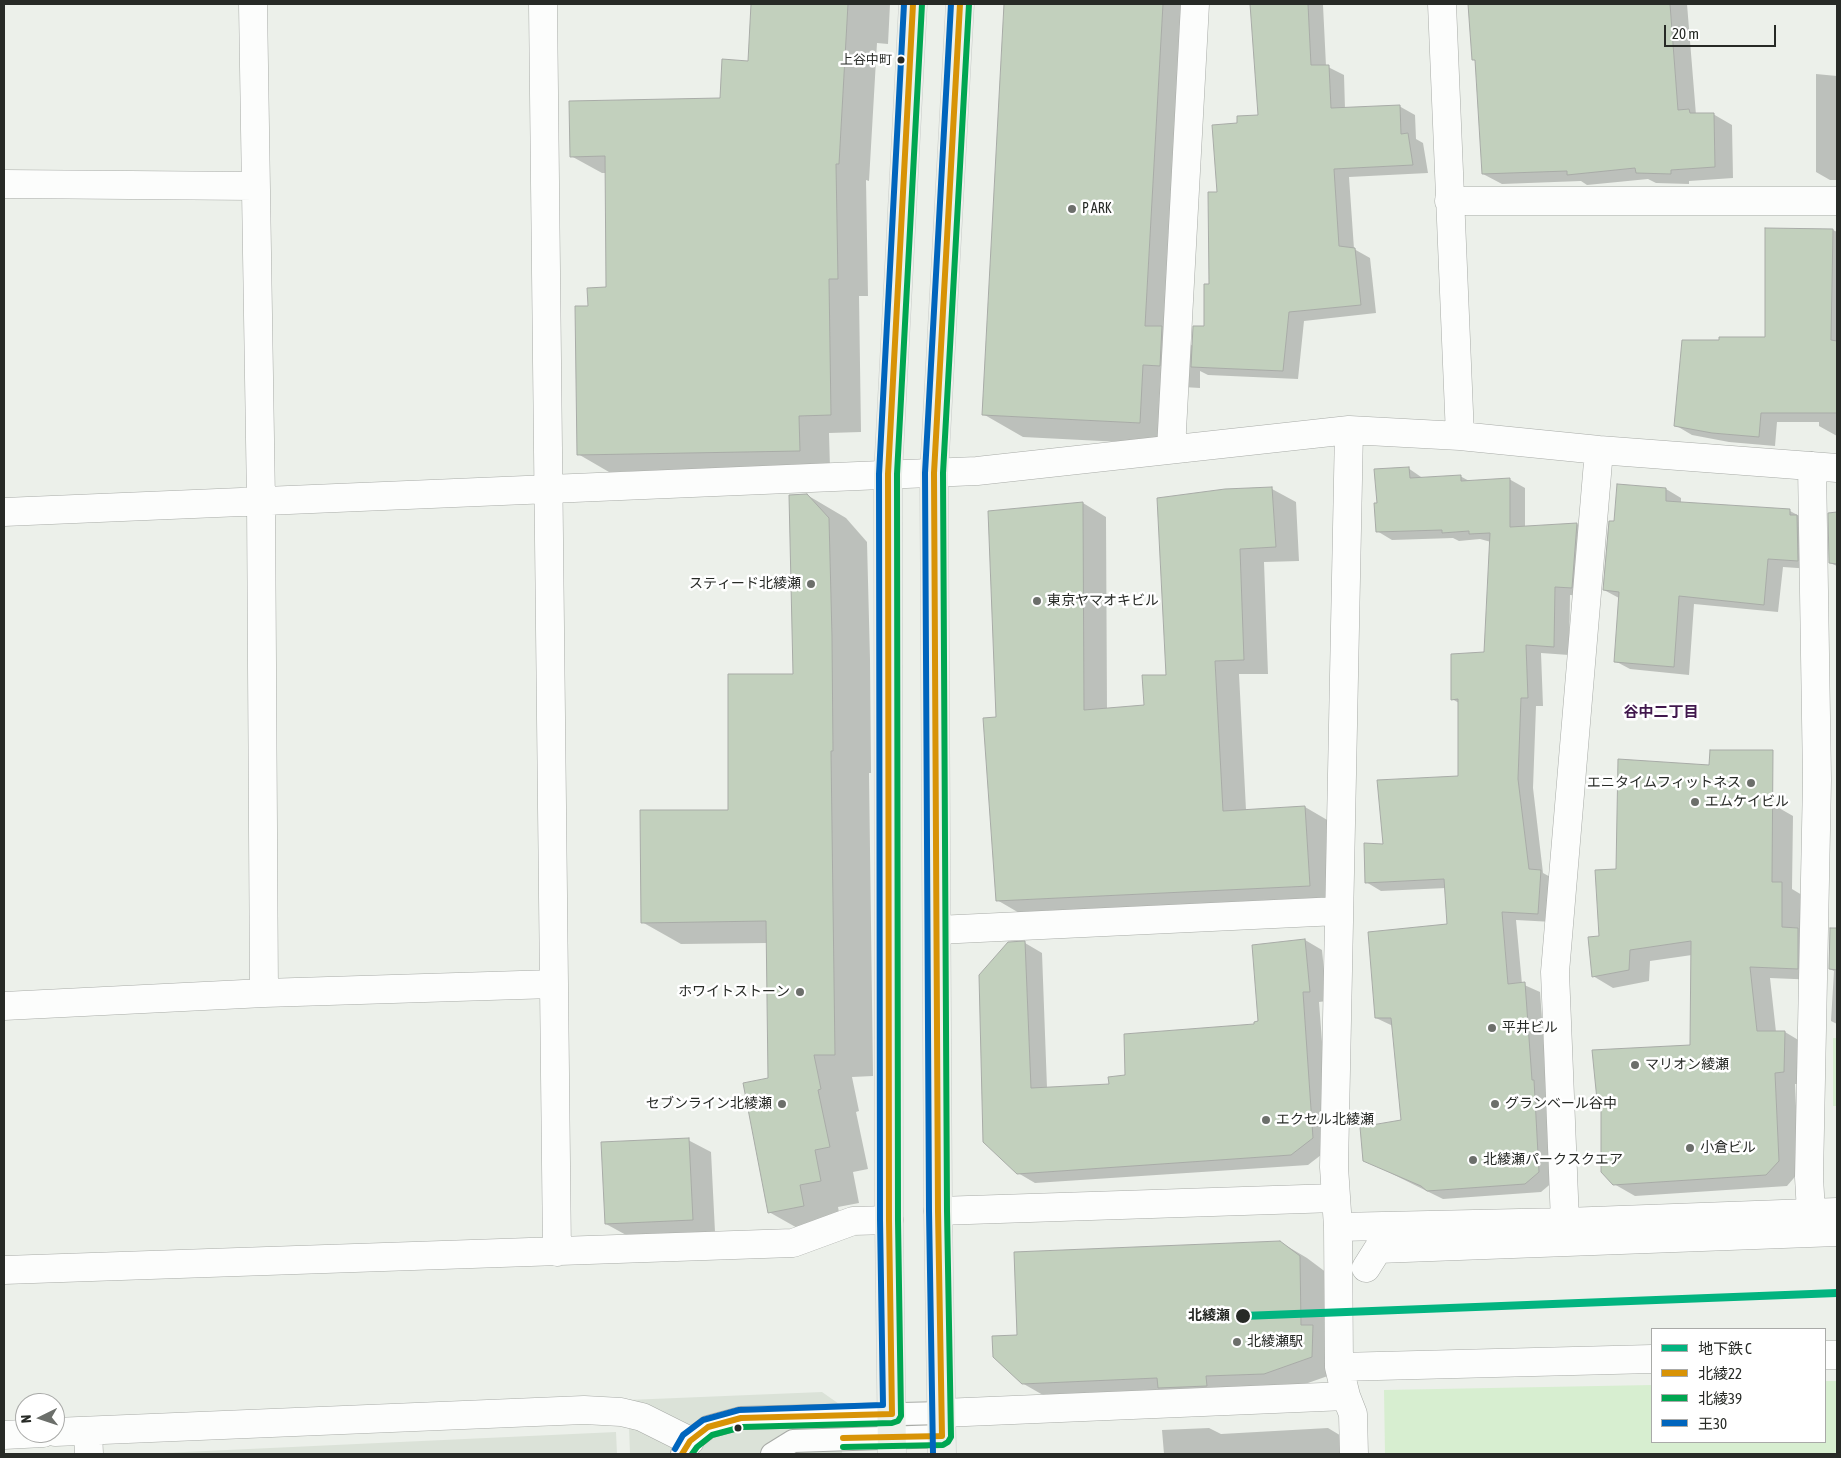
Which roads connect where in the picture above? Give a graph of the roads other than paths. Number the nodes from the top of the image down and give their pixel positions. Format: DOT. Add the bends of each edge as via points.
graph roads {
  1 [pos="253,4"];
  2 [pos="543,4"];
  3 [pos="913,4"];
  4 [pos="960,4"];
  5 [pos="1195,4"];
  6 [pos="1442,4"];
  7 [pos="4,184"];
  8 [pos="254,186"];
  9 [pos="1449,201"];
  10 [pos="1837,201"];
  11 [pos="1348,430"];
  12 [pos="1460,436"];
  13 [pos="1171,449"];
  14 [pos="1599,450"];
  15 [pos="1825,467"];
  16 [pos="934,473"];
  17 [pos="888,474"];
  18 [pos="549,489"];
  19 [pos="261,501"];
  20 [pos="4,512"];
  21 [pos="1827,780"];
  22 [pos="1338,911"];
  23 [pos="937,930"];
  24 [pos="553,984"];
  25 [pos="264,993"];
  26 [pos="4,1006"];
  27 [pos="1335,1198"];
  28 [pos="938,1211"];
  29 [pos="1824,1212"];
  30 [pos="889,1220"];
  31 [pos="1565,1222"];
  32 [pos="1338,1227"];
  33 [pos="1837,1232"];
  34 [pos="557,1252"];
  35 [pos="1366,1268"];
  36 [pos="4,1270"];
  37 [pos="1651,1359"];
  38 [pos="1340,1367"];
  39 [pos="1346,1396"];
  40 [pos="942,1434"];
  41 [pos="65,1435"];
  42 [pos="888,1440"];
  43 [pos="88,1443"];
  44 [pos="686,1447"];
  45 [pos="772,1454"];
  46 [pos="1354,1454"];
  1 -- 8 [label="street"];
  2 -- 18 [label="street"];
  3 -- 17 [label="main road"];
  4 -- 16 [label="main road"];
  5 -- 13 [label="street"];
  6 -- 9 [label="street"];
  7 -- 8 [label="street"];
  8 -- 19 [label="street"];
  9 -- 10 [label="street"];
  9 -- 12 [label="street"];
  11 -- 12 [label="street"];
  11 -- 13 [label="street"];
  11 -- 22 [label="street"];
  12 -- 14 [label="street"];
  13 -- 16 [label="street" via="1021,468"];
  14 -- 15 [label="street"];
  14 -- 31 [label="street" via="1555,972"];
  15 -- 21 [label="street"];
  16 -- 17 [label="street"];
  16 -- 23 [label="main road"];
  17 -- 18 [label="street"];
  17 -- 30 [label="main road"];
  18 -- 19 [label="street"];
  18 -- 24 [label="street"];
  19 -- 20 [label="street"];
  19 -- 25 [label="street"];
  21 -- 29 [label="street" via="1810,1168"];
  22 -- 23 [label="street"];
  22 -- 27 [label="street"];
  23 -- 28 [label="main road"];
  24 -- 25 [label="street"];
  24 -- 34 [label="street"];
  25 -- 26 [label="street"];
  27 -- 28 [label="street"];
  27 -- 32 [label="street"];
  28 -- 40 [label="main road"];
  29 -- 31 [label="street"];
  30 -- 34 [label="street" via="853,1221 793,1243"];
  30 -- 42 [label="main road"];
  31 -- 32 [label="street"];
  32 -- 38 [label="street"];
  33 -- 35 [label="street" via="1378,1250"];
  34 -- 36 [label="street"];
  37 -- 38 [label="street"];
  38 -- 39 [label="street"];
  39 -- 40 [label="street"];
  39 -- 46 [label="street" via="1353,1414"];
  40 -- 42 [label="lane"];
  41 -- 43 [label="street"];
  42 -- 44 [label="lane" via="741,1418 708,1427"];
  42 -- 45 [label="lane" via="793,1441"];
  43 -- 44 [label="street" via="584,1410 642,1417"];
}
